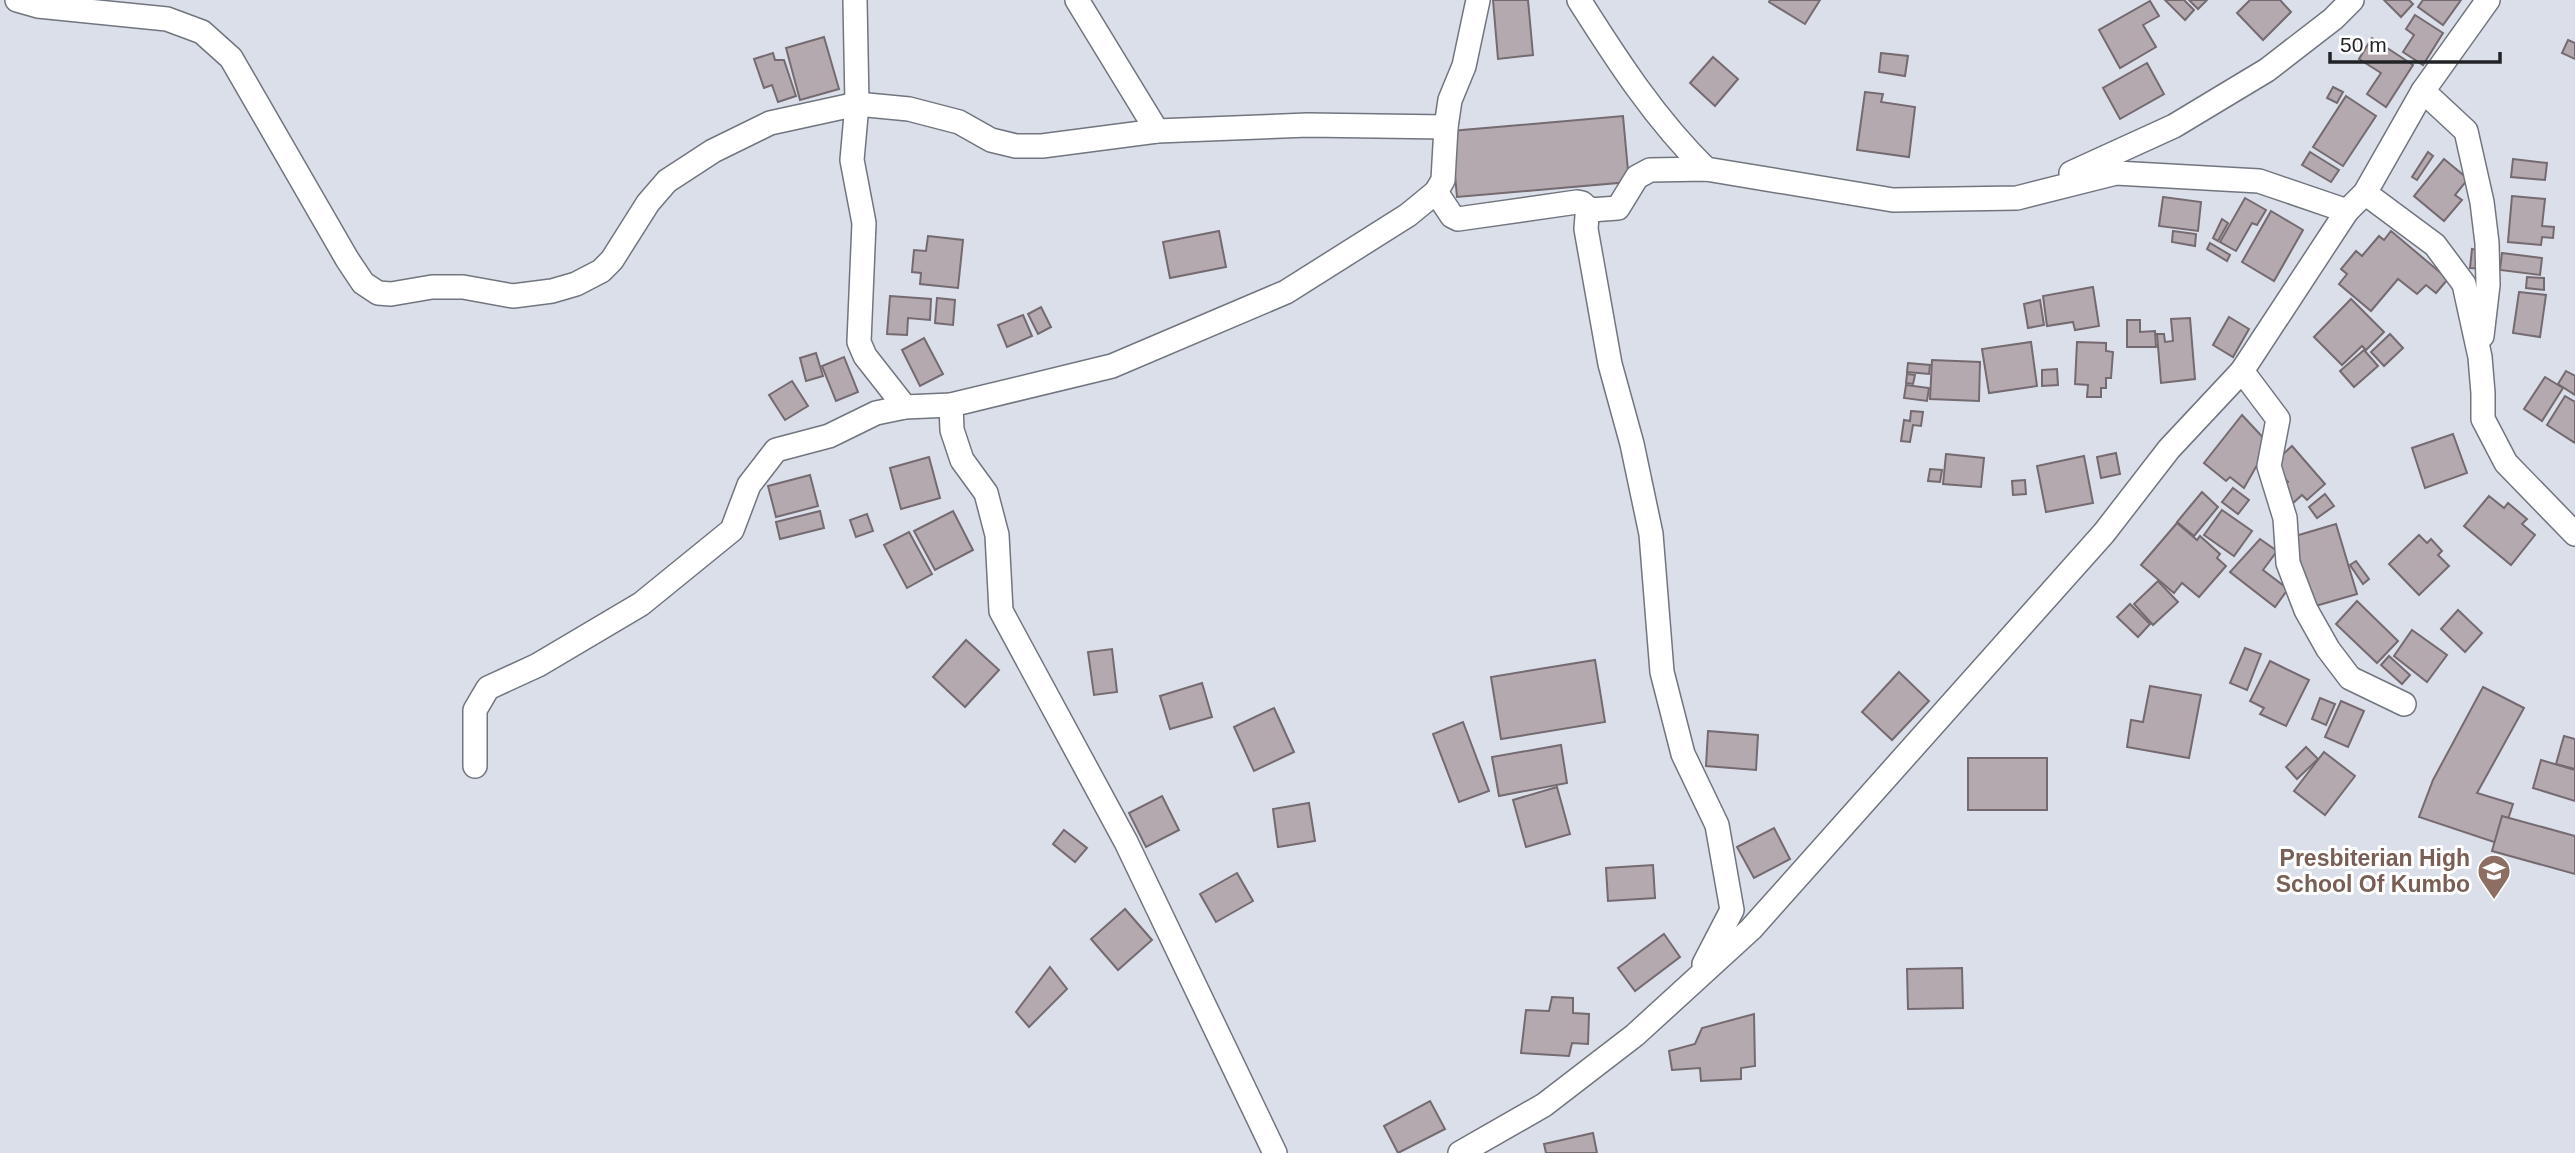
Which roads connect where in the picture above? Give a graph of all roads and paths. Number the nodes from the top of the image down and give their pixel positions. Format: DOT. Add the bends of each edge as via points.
graph roads {
  1 [pos="17,0"];
  2 [pos="855,0"];
  3 [pos="1077,0"];
  4 [pos="1478,0"];
  5 [pos="1579,0"];
  6 [pos="2352,0"];
  7 [pos="2488,0"];
  8 [pos="2423,91"];
  9 [pos="857,104"];
  10 [pos="1446,127"];
  11 [pos="1157,131"];
  12 [pos="1706,169"];
  13 [pos="1436,192"];
  14 [pos="2365,193"];
  15 [pos="2017,198"];
  16 [pos="1590,210"];
  17 [pos="2347,211"];
  18 [pos="2480,357"];
  19 [pos="2242,371"];
  20 [pos="951,405"];
  21 [pos="905,407"];
  22 [pos="2575,534"];
  23 [pos="2404,704"];
  24 [pos="475,766"];
  25 [pos="1696,979"];
  26 [pos="1275,1153"];
  27 [pos="1460,1153"];
  1 -- 9 [label="street" via="167,19 201,32 231,58 347,259 363,283 378,293 463,287 513,296 576,284 612,260 667,181 713,151 770,123"];
  2 -- 9 [label="street"];
  3 -- 11 [label="street"];
  4 -- 10 [label="street"];
  5 -- 12 [label="street" via="1628,76"];
  6 -- 15 [label="street" via="2267,70 2174,126"];
  7 -- 8 [label="street"];
  8 -- 14 [label="street"];
  8 -- 18 [label="street" via="2466,131 2482,202 2488,285"];
  9 -- 11 [label="street" via="909,108 959,122 991,140 1016,146"];
  9 -- 21 [label="street" via="852,160 864,223 859,342"];
  10 -- 11 [label="street" via="1308,125"];
  10 -- 13 [label="street" via="1443,180"];
  12 -- 15 [label="street" via="1893,200"];
  12 -- 16 [label="street" via="1650,170 1637,177 1618,208"];
  13 -- 16 [label="street" via="1458,219 1577,202"];
  13 -- 20 [label="street" via="1408,215 1263,304 1112,366"];
  14 -- 17 [label="street"];
  14 -- 18 [label="street" via="2435,245 2464,284"];
  15 -- 17 [label="street" via="2116,173 2259,181"];
  16 -- 25 [label="street" via="1586,229 1610,363 1651,534 1662,672 1683,754 1717,825 1732,910"];
  17 -- 19 [label="street"];
  18 -- 22 [label="street" via="2483,419 2494,441 2506,463"];
  19 -- 23 [label="street" via="2278,419 2269,466 2285,517 2288,563 2306,610 2350,678"];
  19 -- 25 [label="street" via="1751,929"];
  20 -- 21 [label="street"];
  20 -- 26 [label="street" via="952,430 962,460 986,493 997,535 1001,611 1126,842"];
  21 -- 24 [label="street" via="776,450 748,485 732,530 641,604 538,665 488,688 475,710"];
  25 -- 27 [label="street" via="1634,1035 1544,1105"];
}
